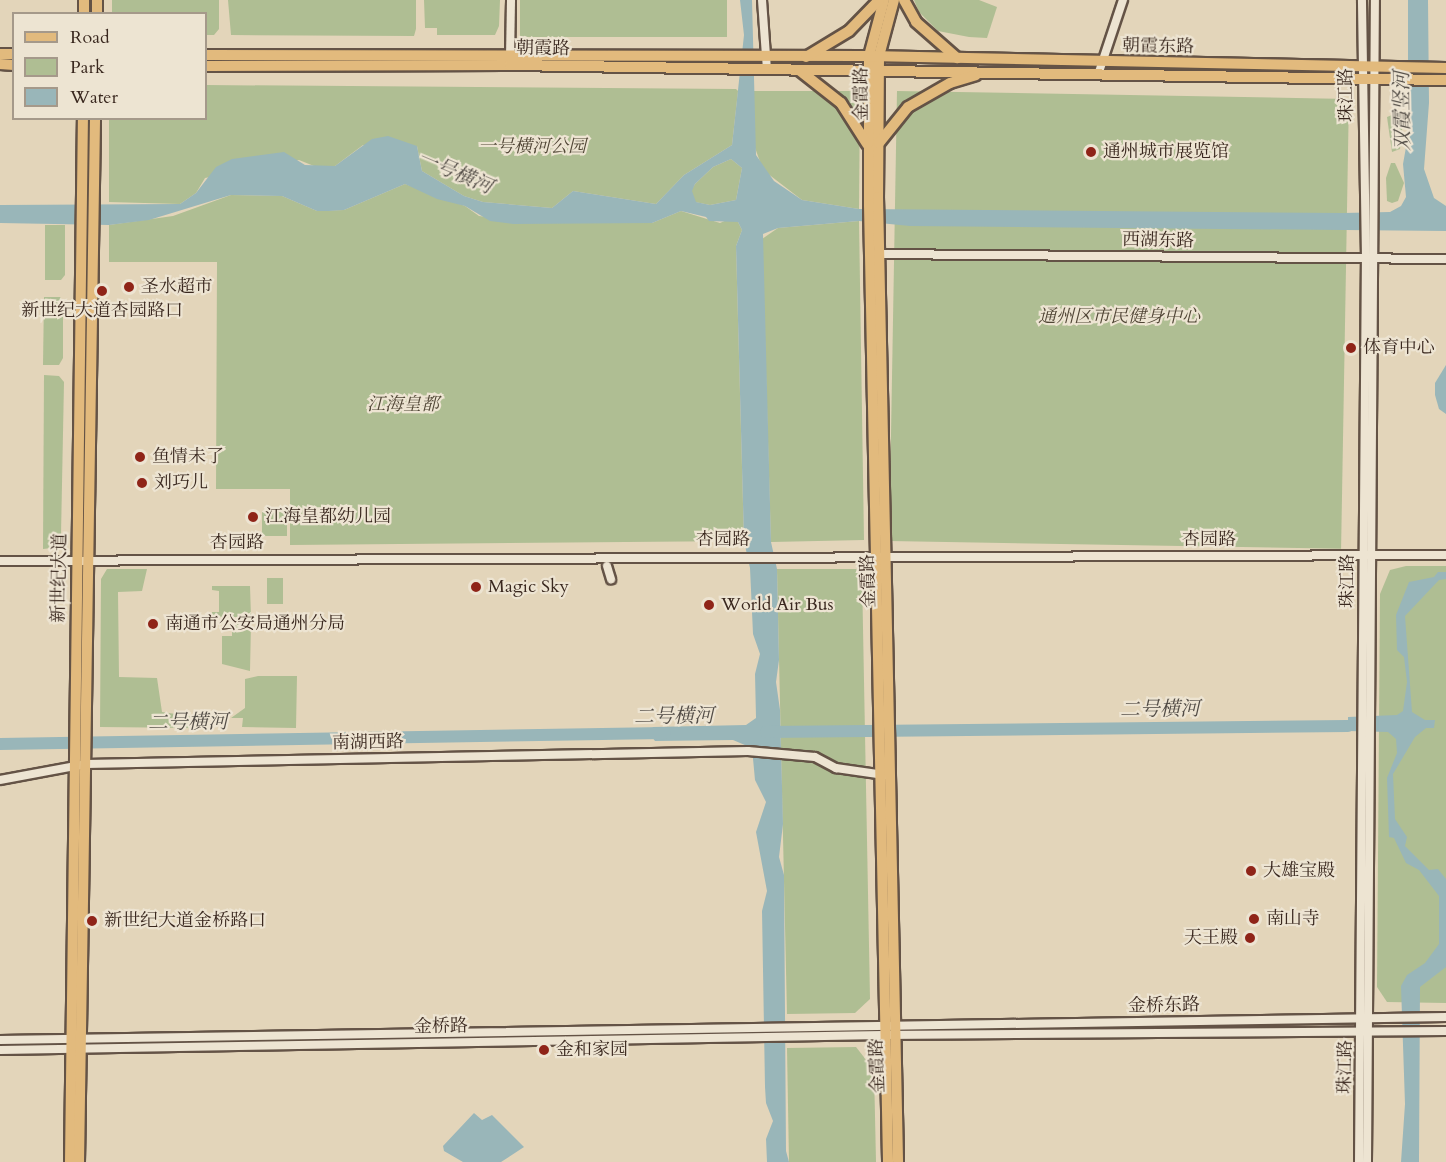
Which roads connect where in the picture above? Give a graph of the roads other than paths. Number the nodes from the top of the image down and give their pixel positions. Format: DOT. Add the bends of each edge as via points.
graph roads {
  1 [pos="511,0"];
  2 [pos="762,0"];
  3 [pos="879,0"];
  4 [pos="884,0"];
  5 [pos="894,0"];
  6 [pos="904,0"];
  7 [pos="1123,0"];
  8 [pos="1362,0"];
  9 [pos="1375,0"];
  10 [pos="207,55"];
  11 [pos="874,56"];
  12 [pos="806,57"];
  13 [pos="957,58"];
  14 [pos="510,61"];
  15 [pos="763,63"];
  16 [pos="207,66"];
  17 [pos="1101,67"];
  18 [pos="1375,67"];
  19 [pos="1443,68"];
  20 [pos="799,70"];
  21 [pos="874,71"];
  22 [pos="987,72"];
  23 [pos="1362,73"];
  24 [pos="1375,79"];
  25 [pos="1443,80"];
  26 [pos="83,120"];
  27 [pos="95,120"];
  28 [pos="874,147"];
  29 [pos="88,197"];
  30 [pos="87,227"];
  31 [pos="874,232"];
  32 [pos="1369,232"];
  33 [pos="875,254"];
  34 [pos="1370,259"];
  35 [pos="1446,259"];
  36 [pos="880,555"];
  37 [pos="1368,555"];
  38 [pos="1446,555"];
  39 [pos="90,559"];
  40 [pos="77,560"];
  41 [pos="0,561"];
  42 [pos="607,566"];
  43 [pos="611,579"];
  44 [pos="885,746"];
  45 [pos="86,764"];
  46 [pos="73,766"];
  47 [pos="879,775"];
  48 [pos="892,775"];
  49 [pos="0,780"];
  50 [pos="1446,1017"];
  51 [pos="1365,1018"];
  52 [pos="888,1030"];
  53 [pos="1446,1030"];
  54 [pos="1366,1032"];
  55 [pos="0,1040"];
  56 [pos="68,1043"];
  57 [pos="80,1043"];
  58 [pos="0,1050"];
  59 [pos="70,1162"];
  60 [pos="79,1162"];
  61 [pos="888,1162"];
  62 [pos="898,1162"];
  63 [pos="1359,1162"];
  64 [pos="1367,1162"];
  1 -- 14 [label="street"];
  2 -- 15 [label="street"];
  3 -- 12 [label="main road" via="849,31"];
  4 -- 11 [label="main road, 金霞路"];
  5 -- 11 [label="main road, 金霞路"];
  6 -- 13 [label="main road" via="916,22"];
  7 -- 17 [label="street"];
  8 -- 23 [label="street, 珠江路"];
  9 -- 18 [label="street, 珠江路"];
  10 -- 14 [label="main road, 朝霞路"];
  11 -- 12 [label="main road, 朝霞路"];
  11 -- 13 [label="main road, 朝霞东路"];
  11 -- 21 [label="main road, 金霞路"];
  12 -- 15 [label="main road, 朝霞路"];
  13 -- 17 [label="main road, 朝霞东路"];
  14 -- 15 [label="main road, 朝霞路"];
  14 -- 16 [label="main road, 朝霞路"];
  15 -- 20 [label="main road, 朝霞路"];
  17 -- 22 [label="main road, 朝霞东路"];
  17 -- 23 [label="main road, 朝霞东路"];
  18 -- 19 [label="main road, 朝霞东路"];
  18 -- 23 [label="main road, 朝霞东路"];
  18 -- 24 [label="street, 珠江路"];
  20 -- 21 [label="main road, 朝霞路"];
  20 -- 28 [label="main road" via="840,103"];
  21 -- 22 [label="main road, 朝霞东路"];
  21 -- 28 [label="main road, 金霞路"];
  22 -- 28 [label="main road" via="950,83 909,107"];
  23 -- 24 [label="main road, 朝霞东路"];
  23 -- 32 [label="street, 珠江路"];
  24 -- 25 [label="main road, 朝霞东路"];
  24 -- 32 [label="street, 珠江路" via="1374,207"];
  26 -- 29 [label="main road, 新世纪大道"];
  27 -- 29 [label="main road, 新世纪大道"];
  28 -- 31 [label="main road, 金霞路" via="878,197"];
  28 -- 31 [label="main road, 金霞路" via="870,205"];
  29 -- 30 [label="main road, 新世纪大道"];
  30 -- 39 [label="main road, 新世纪大道"];
  30 -- 40 [label="main road, 新世纪大道"];
  31 -- 33 [label="main road, 金霞路"];
  32 -- 34 [label="street, 珠江路"];
  33 -- 34 [label="street, 西湖东路"];
  33 -- 36 [label="main road, 金霞路"];
  34 -- 35 [label="street, 西湖东路"];
  34 -- 37 [label="street, 珠江路"];
  36 -- 37 [label="street, 杏园路"];
  36 -- 39 [label="street, 杏园路"];
  36 -- 44 [label="main road, 金霞路" via="890,724"];
  36 -- 44 [label="main road, 金霞路" via="878,722"];
  37 -- 38 [label="street, 杏园路"];
  37 -- 51 [label="street, 珠江路"];
  39 -- 40 [label="street, 杏园路"];
  39 -- 45 [label="main road, 新世纪大道"];
  40 -- 41 [label="street, 杏园路"];
  40 -- 46 [label="main road, 新世纪大道"];
  42 -- 43 [label="street"];
  44 -- 47 [label="main road, 金霞路"];
  44 -- 48 [label="main road, 金霞路"];
  45 -- 46 [label="street, 南湖西路"];
  45 -- 47 [label="street, 南湖西路" via="748,751 815,757 860,774"];
  45 -- 57 [label="main road, 新世纪大道"];
  46 -- 49 [label="street, 南湖西路"];
  46 -- 56 [label="main road, 新世纪大道"];
  47 -- 48 [label="street, 南湖西路"];
  47 -- 52 [label="main road, 金霞路"];
  48 -- 52 [label="main road, 金霞路"];
  50 -- 51 [label="street, 金桥东路"];
  51 -- 52 [label="street, 金桥东路"];
  51 -- 54 [label="street, 珠江路"];
  52 -- 54 [label="street, 金桥东路"];
  52 -- 57 [label="street, 金桥路" via="760,1027"];
  52 -- 57 [label="street, 金桥路" via="760,1038"];
  52 -- 61 [label="main road, 金霞路"];
  52 -- 62 [label="main road, 金霞路"];
  53 -- 54 [label="street, 金桥东路"];
  54 -- 63 [label="street, 珠江路"];
  54 -- 64 [label="street, 珠江路"];
  55 -- 56 [label="street, 金桥路"];
  56 -- 57 [label="street, 金桥路"];
  56 -- 58 [label="street, 金桥路"];
  56 -- 59 [label="main road, 新世纪大道"];
  57 -- 60 [label="main road, 新世纪大道"];
}
